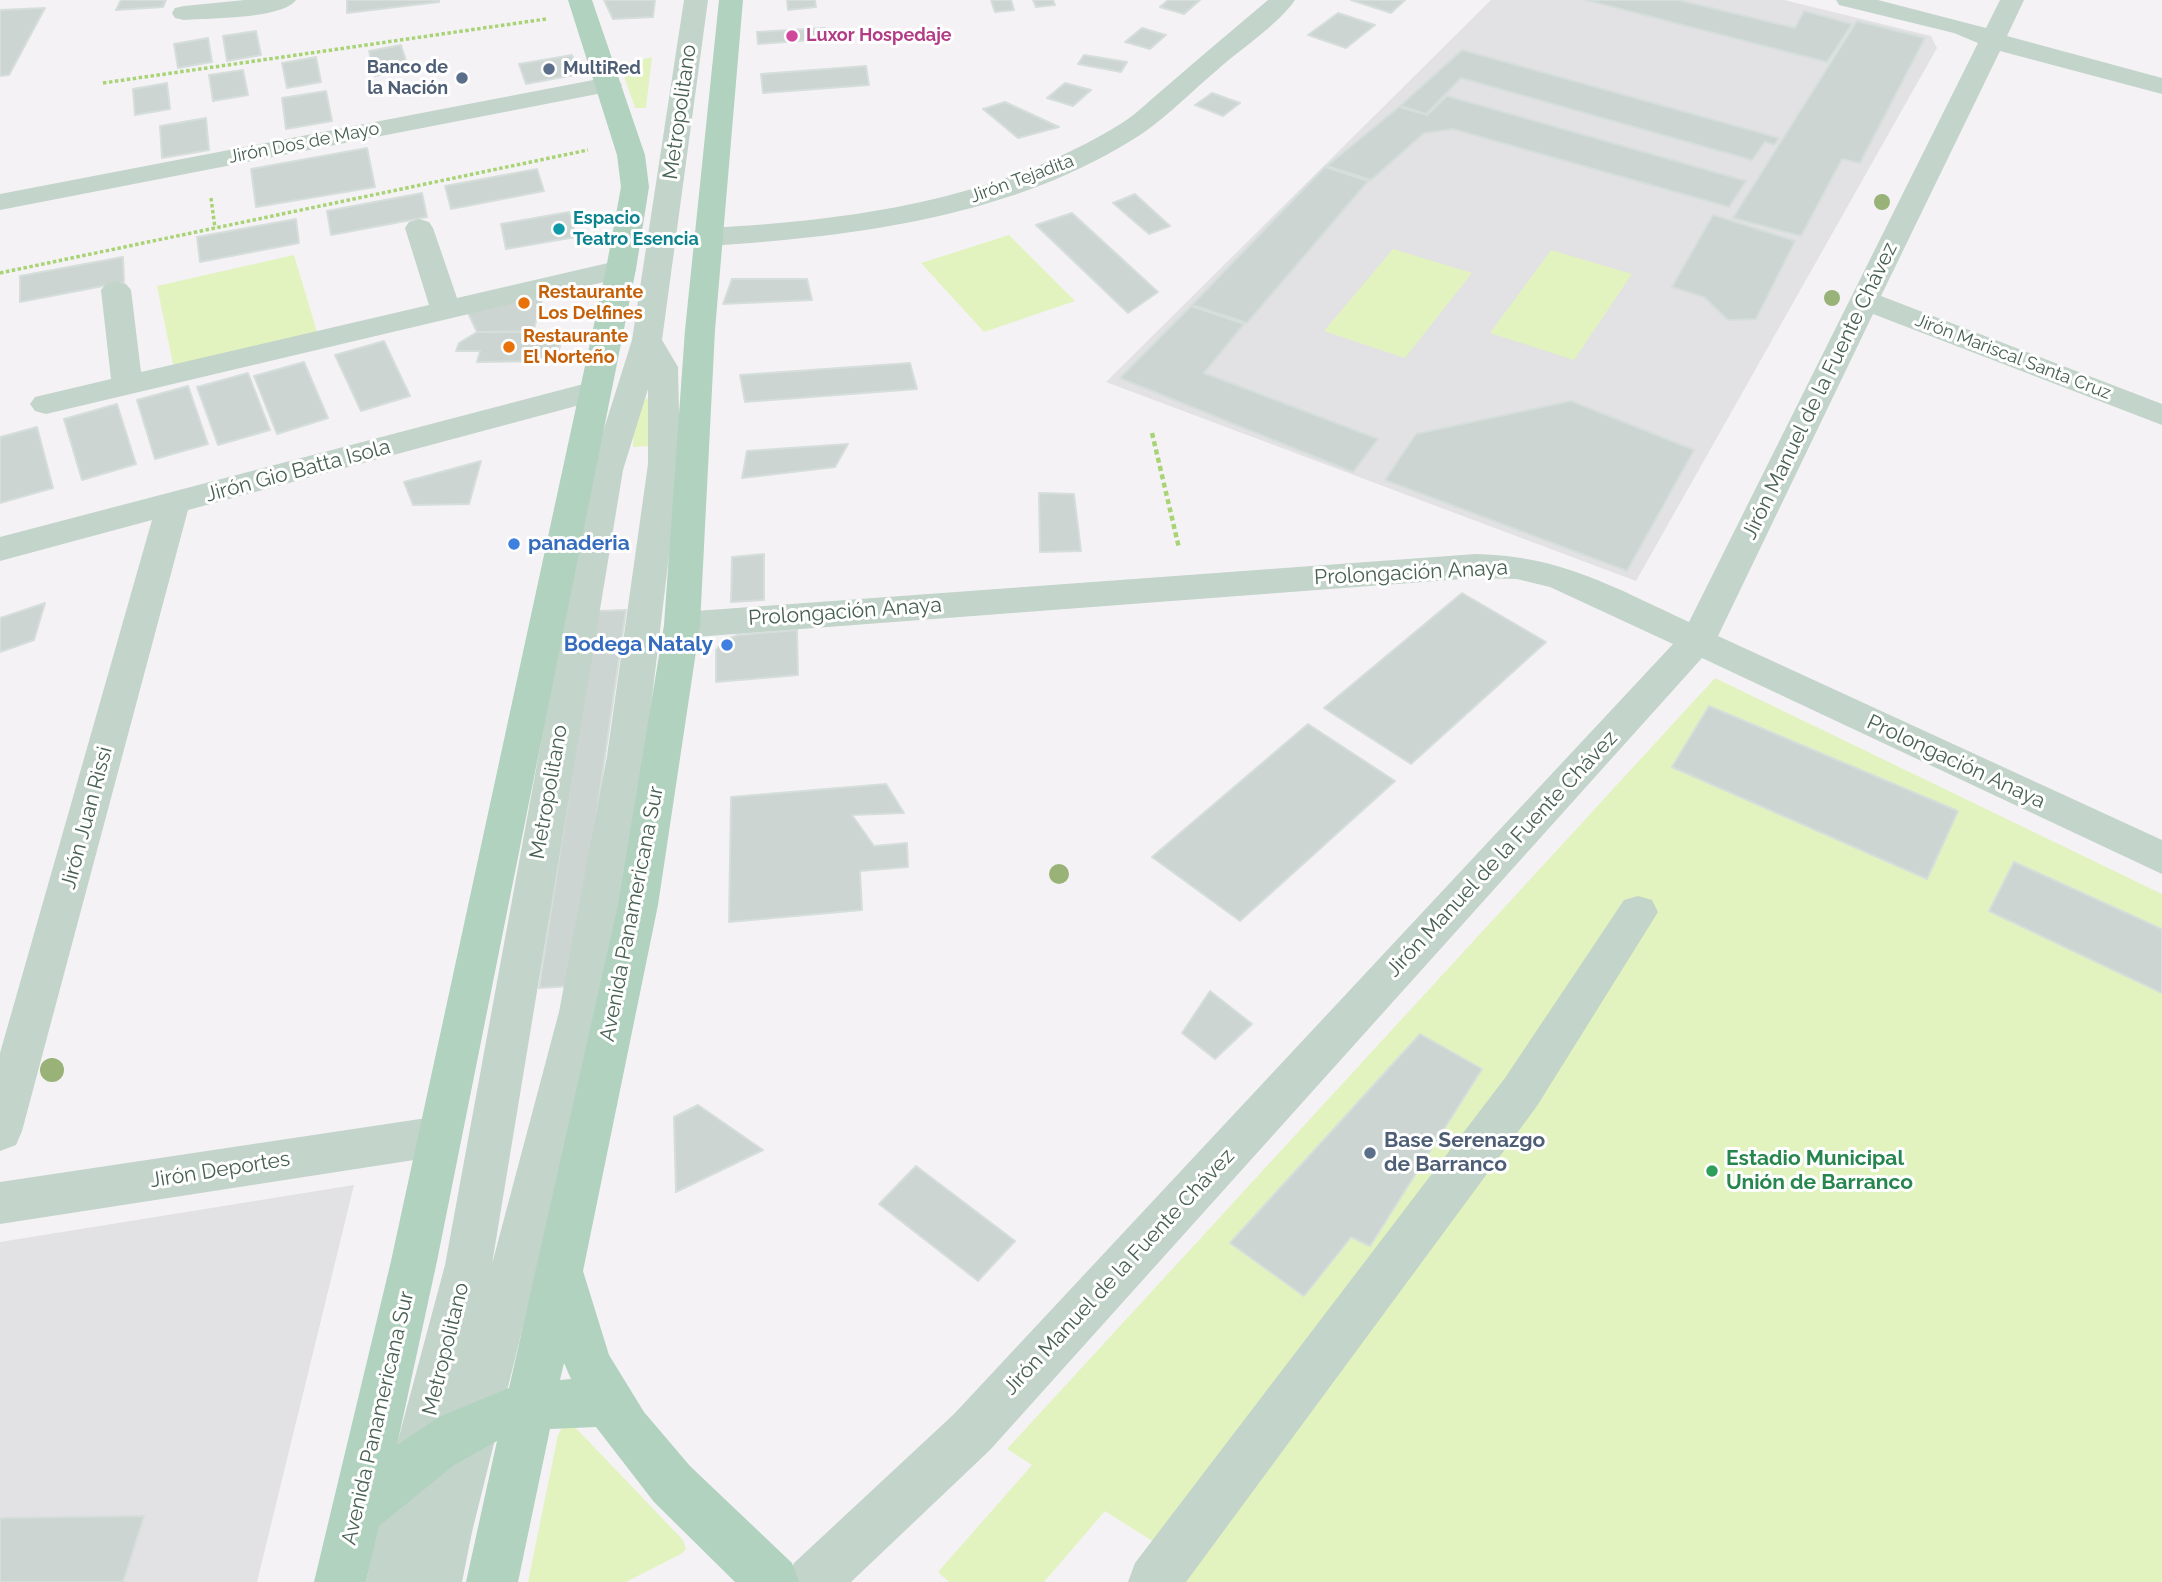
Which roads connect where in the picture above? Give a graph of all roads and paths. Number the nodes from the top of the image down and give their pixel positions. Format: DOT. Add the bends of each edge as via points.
graph roads {
  1 [pos="284,0"];
  2 [pos="695,0"];
  3 [pos="731,0"];
  4 [pos="1283,0"];
  5 [pos="1848,0"];
  6 [pos="2012,0"];
  7 [pos="582,6"];
  8 [pos="184,13"];
  9 [pos="1993,39"];
  10 [pos="103,83"];
  11 [pos="609,85"];
  12 [pos="2162,86"];
  13 [pos="627,142"];
  14 [pos="0,202"];
  15 [pos="419,228"];
  16 [pos="709,237"];
  17 [pos="621,269"];
  18 [pos="0,273"];
  19 [pos="116,290"];
  20 [pos="1864,300"];
  21 [pos="446,310"];
  22 [pos="647,340"];
  23 [pos="127,385"];
  24 [pos="595,391"];
  25 [pos="46,404"];
  26 [pos="2162,415"];
  27 [pos="1152,433"];
  28 [pos="173,504"];
  29 [pos="0,549"];
  30 [pos="1188,587"];
  31 [pos="682,625"];
  32 [pos="1697,641"];
  33 [pos="2162,858"];
  34 [pos="1638,912"];
  35 [pos="0,1131"];
  36 [pos="440,1136"];
  37 [pos="0,1203"];
  38 [pos="560,1271"];
  39 [pos="608,1402"];
  40 [pos="529,1408"];
  41 [pos="474,1423"];
  42 [pos="418,1458"];
  43 [pos="356,1511"];
  44 [pos="340,1582"];
  45 [pos="392,1582"];
  46 [pos="436,1582"];
  47 [pos="492,1582"];
  48 [pos="773,1582"];
  49 [pos="813,1582"];
  50 [pos="1154,1582"];
  1 -- 8 [label="street"];
  2 -- 22 [label="street, Metropolitano"];
  3 -- 16 [label="main road, Avenida Panamericana Sur"];
  4 -- 16 [label="street, Jirón Tejadita" via="1134,127 1071,163 997,192 894,217 782,233"];
  5 -- 9 [label="street"];
  6 -- 9 [label="street, Jirón Manuel de la Fuente Chávez"];
  7 -- 10 [label="path"];
  7 -- 11 [label="main road, Avenida Panamericana Sur"];
  9 -- 12 [label="street"];
  9 -- 20 [label="street, Jirón Manuel de la Fuente Chávez"];
  11 -- 13 [label="main road, Avenida Panamericana Sur"];
  11 -- 14 [label="street, Jirón Dos de Mayo"];
  13 -- 17 [label="main road, Avenida Panamericana Sur" via="635,187"];
  13 -- 18 [label="path"];
  15 -- 21 [label="street"];
  16 -- 31 [label="main road, Avenida Panamericana Sur"];
  17 -- 21 [label="street"];
  17 -- 24 [label="main road, Avenida Panamericana Sur"];
  19 -- 23 [label="street"];
  20 -- 26 [label="street, Jirón Mariscal Santa Cruz"];
  20 -- 32 [label="street, Jirón Manuel de la Fuente Chávez"];
  21 -- 23 [label="street"];
  22 -- 41 [label="street" via="663,366 664,464 626,756 580,1012"];
  22 -- 42 [label="street, Metropolitano" via="607,470 468,1265"];
  23 -- 25 [label="street"];
  24 -- 28 [label="street, Jirón Gio Batta Isola"];
  24 -- 36 [label="main road, Avenida Panamericana Sur"];
  27 -- 30 [label="path"];
  28 -- 29 [label="street, Jirón Gio Batta Isola"];
  28 -- 35 [label="street, Jirón Juan Rissi"];
  30 -- 31 [label="street, Prolongación Anaya"];
  30 -- 32 [label="street, Prolongación Anaya" via="1517,567 1560,576"];
  31 -- 38 [label="main road, Avenida Panamericana Sur" via="638,905"];
  32 -- 33 [label="street, Prolongación Anaya"];
  32 -- 49 [label="street, Jirón Manuel de la Fuente Chávez" via="972,1432"];
  34 -- 50 [label="street" via="1521,1092"];
  36 -- 37 [label="street, Jirón Deportes"];
  36 -- 43 [label="main road, Avenida Panamericana Sur"];
  38 -- 39 [label="main road" via="580,1339"];
  38 -- 40 [label="main road, Avenida Panamericana Sur"];
  39 -- 40 [label="main road"];
  39 -- 48 [label="main road" via="681,1493"];
  40 -- 41 [label="main road"];
  40 -- 47 [label="main road, Avenida Panamericana Sur"];
  41 -- 42 [label="main road"];
  41 -- 46 [label="street"];
  42 -- 43 [label="main road"];
  42 -- 45 [label="street, Metropolitano"];
  43 -- 44 [label="main road, Avenida Panamericana Sur"];
}
